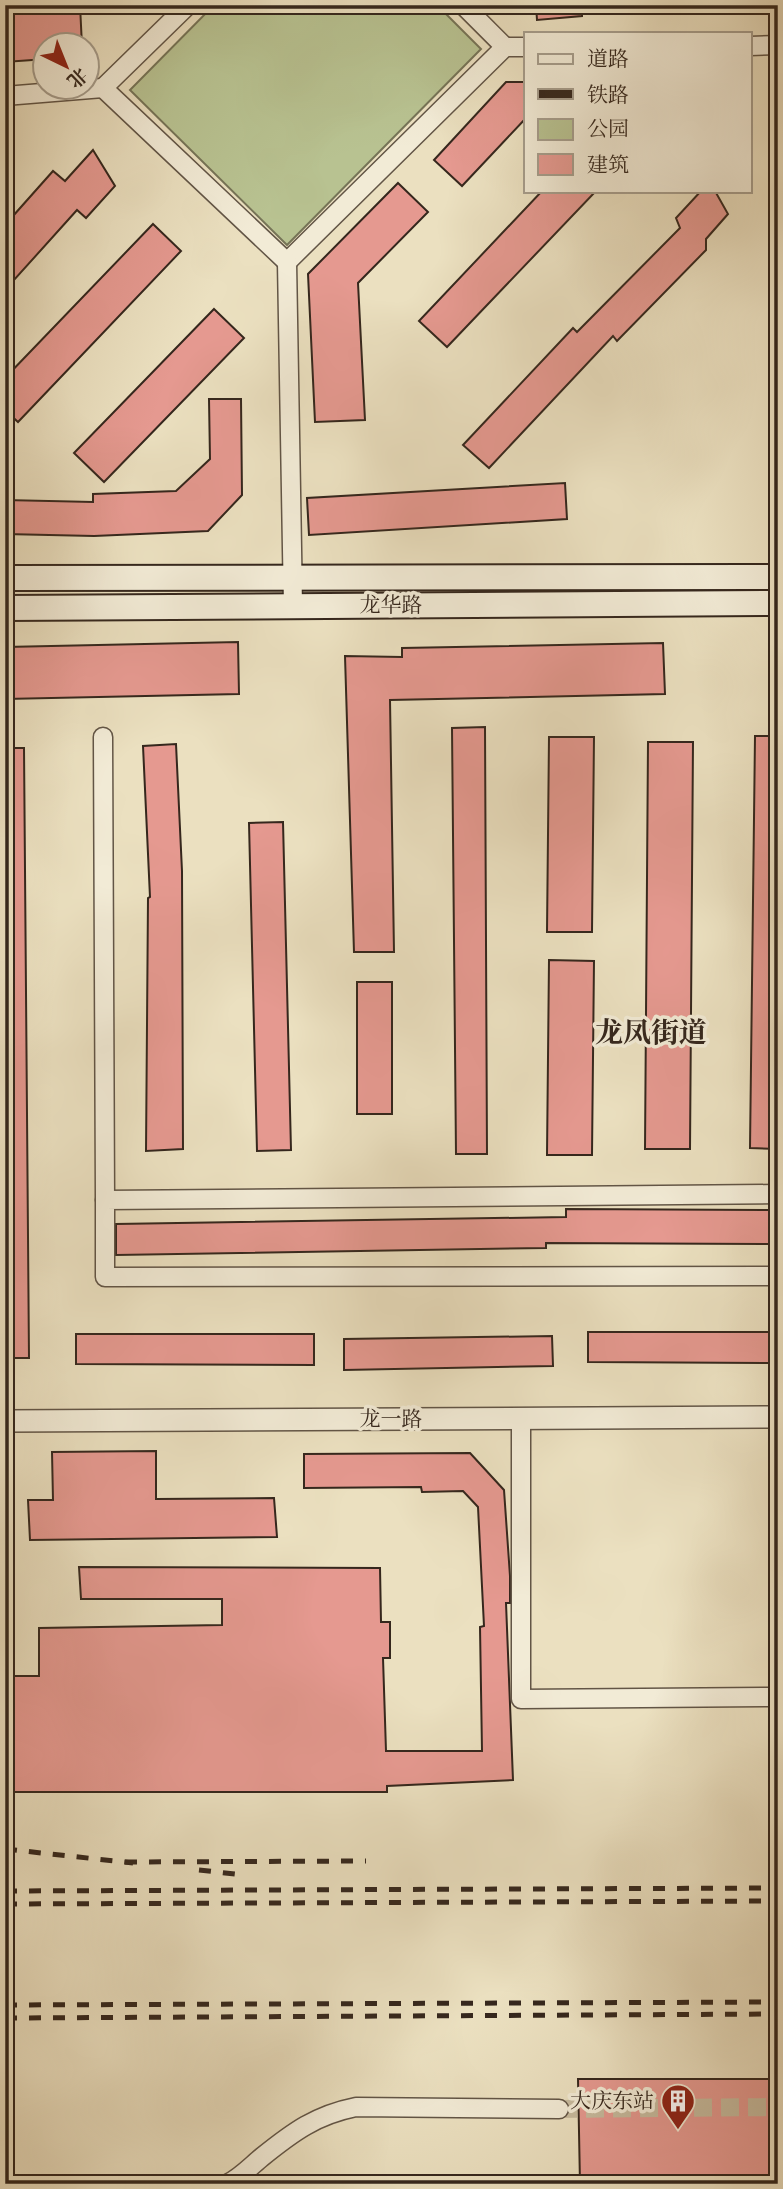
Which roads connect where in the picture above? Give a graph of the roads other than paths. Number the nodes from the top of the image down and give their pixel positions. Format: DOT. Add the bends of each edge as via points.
graph roads {
  1 [pos="188,5"];
  2 [pos="463,5"];
  3 [pos="778,45"];
  4 [pos="752,46"];
  5 [pos="505,47"];
  6 [pos="524,47"];
  7 [pos="103,88"];
  8 [pos="5,96"];
  9 [pos="287,262"];
  10 [pos="778,577"];
  11 [pos="5,578"];
  12 [pos="294,578"];
  13 [pos="778,603"];
  14 [pos="293,606"];
  15 [pos="5,608"];
  16 [pos="103,737"];
  17 [pos="778,1194"];
  18 [pos="105,1200"];
  19 [pos="778,1276"];
  20 [pos="778,1417"];
  21 [pos="521,1418"];
  22 [pos="5,1421"];
  23 [pos="778,1698"];
  24 [pos="559,2109"];
  25 [pos="227,2184"];
  1 -- 7 [label="street"];
  2 -- 5 [label="street"];
  3 -- 4 [label="street"];
  5 -- 6 [label="street"];
  5 -- 9 [label="street"];
  7 -- 8 [label="street"];
  7 -- 9 [label="street"];
  9 -- 12 [label="street"];
  10 -- 12 [label="main road"];
  11 -- 12 [label="main road"];
  12 -- 14 [label="street"];
  13 -- 14 [label="main road, 龙华路"];
  14 -- 15 [label="main road, 龙华路"];
  16 -- 18 [label="street"];
  17 -- 18 [label="street"];
  18 -- 19 [label="street" via="105,1277"];
  20 -- 21 [label="street, 龙一路"];
  21 -- 22 [label="street, 龙一路"];
  21 -- 23 [label="street" via="521,1699"];
  24 -- 25 [label="street" via="356,2107 335,2111 292,2132"];
}
